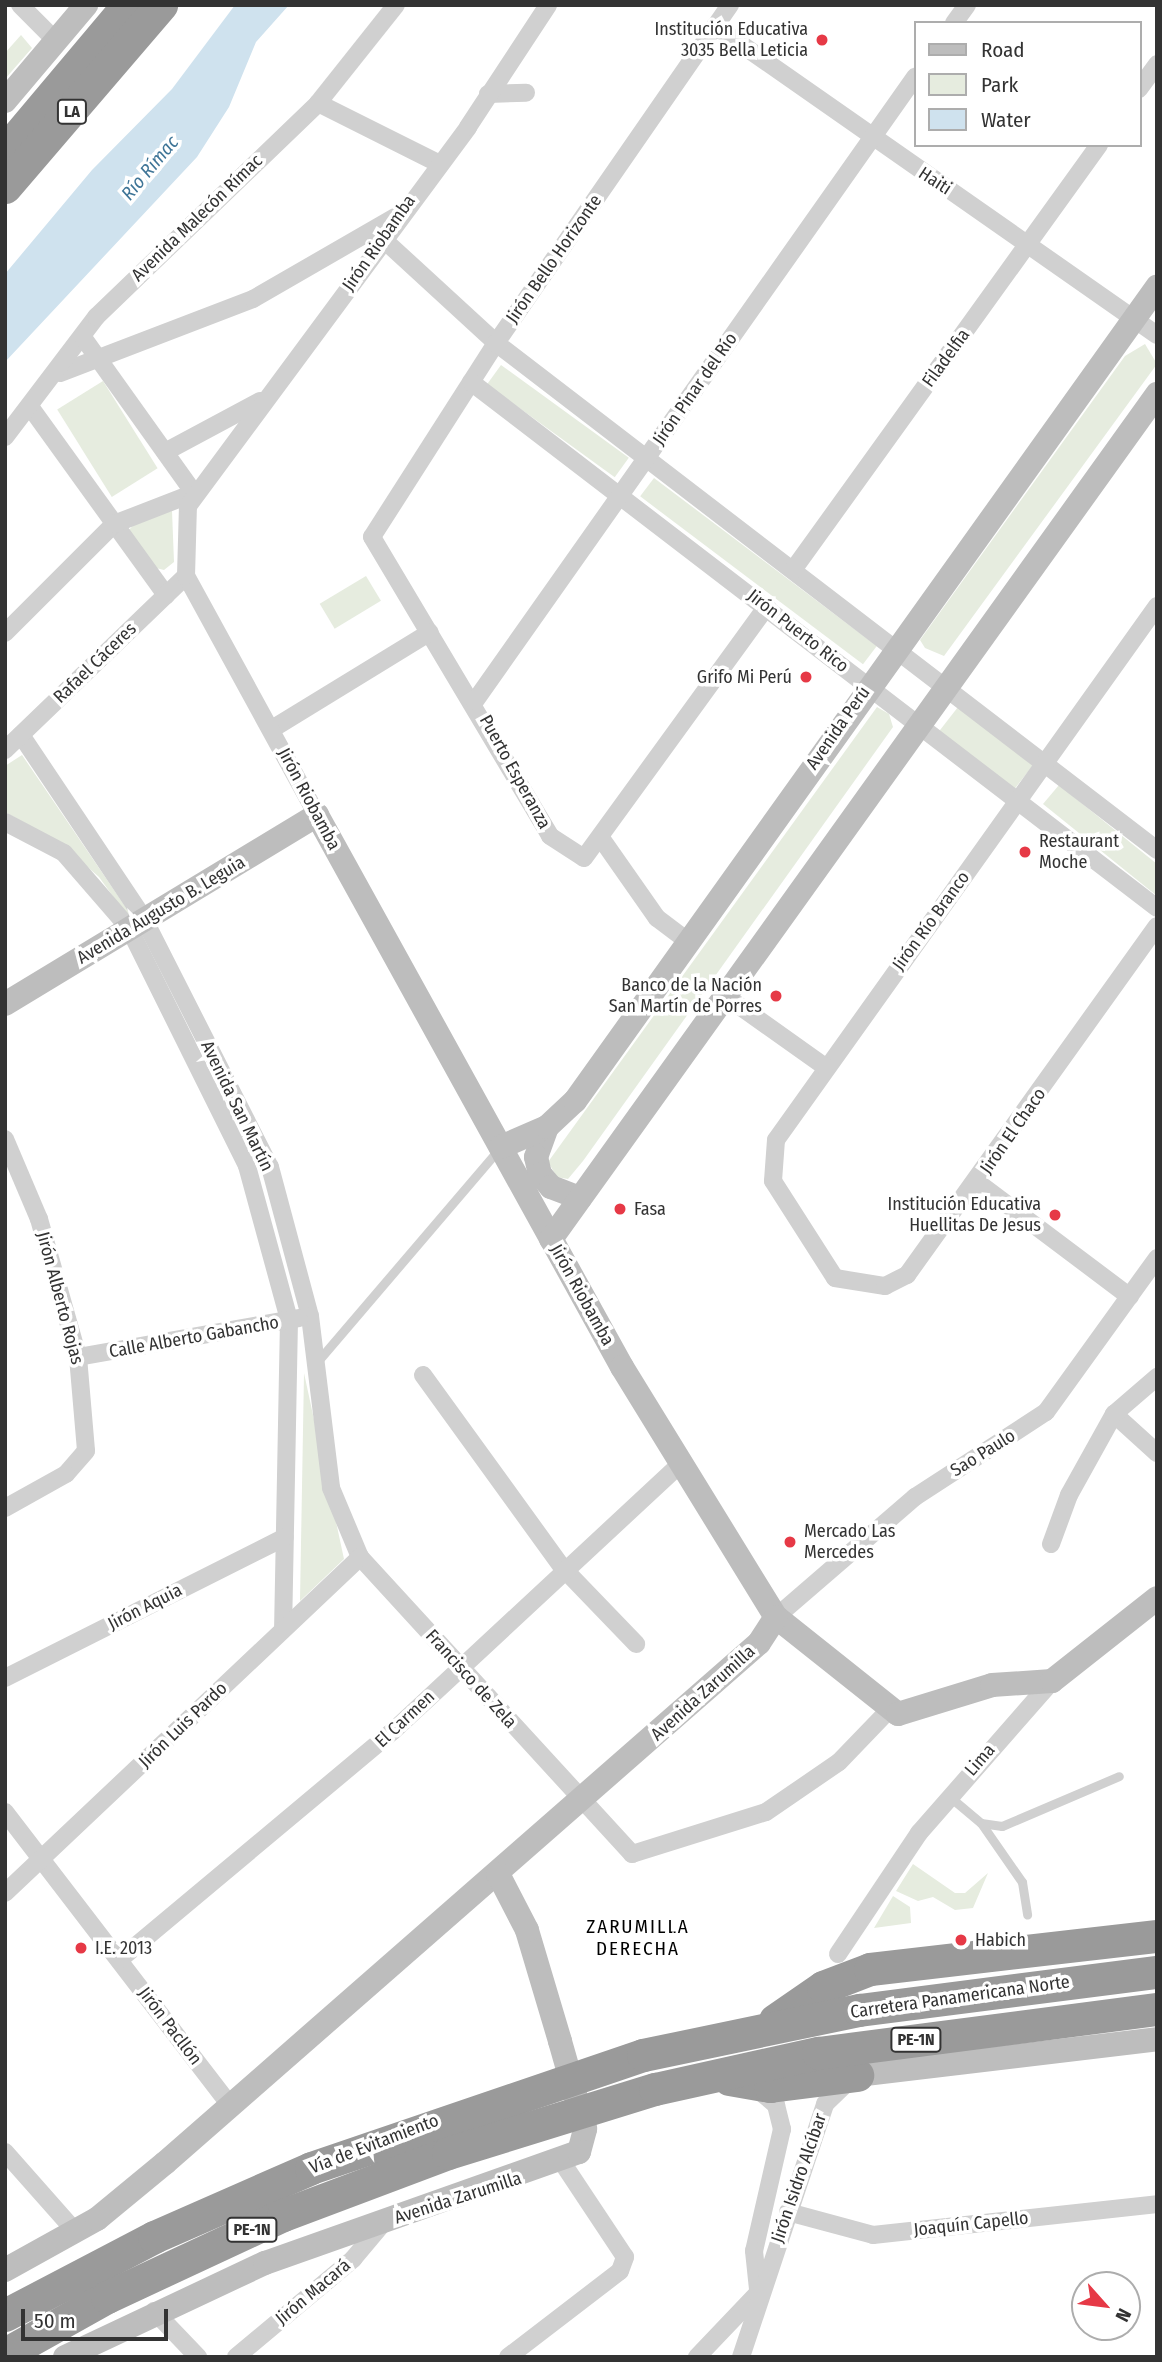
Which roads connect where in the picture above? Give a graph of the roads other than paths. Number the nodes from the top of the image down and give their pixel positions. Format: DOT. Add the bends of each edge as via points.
graph roads {
  1 [pos="20,5"];
  2 [pos="86,5"];
  3 [pos="128,5"];
  4 [pos="161,5"];
  5 [pos="396,5"];
  6 [pos="548,5"];
  7 [pos="730,5"];
  8 [pos="967,5"];
  9 [pos="955,21"];
  10 [pos="715,26"];
  11 [pos="56,41"];
  12 [pos="1157,64"];
  13 [pos="914,79"];
  14 [pos="1141,86"];
  15 [pos="526,93"];
  16 [pos="488,94"];
  17 [pos="5,101"];
  18 [pos="318,103"];
  19 [pos="871,140"];
  20 [pos="1098,147"];
  21 [pos="5,151"];
  22 [pos="436,162"];
  23 [pos="5,187"];
  24 [pos="403,211"];
  25 [pos="383,239"];
  26 [pos="1029,242"];
  27 [pos="1157,286"];
  28 [pos="1134,319"];
  29 [pos="1157,335"];
  30 [pos="84,339"];
  31 [pos="496,343"];
  32 [pos="98,358"];
  33 [pos="60,373"];
  34 [pos="471,383"];
  35 [pos="1157,394"];
  36 [pos="264,399"];
  37 [pos="31,408"];
  38 [pos="5,437"];
  39 [pos="164,452"];
  40 [pos="648,457"];
  41 [pos="194,494"];
  42 [pos="619,495"];
  43 [pos="384,515"];
  44 [pos="114,524"];
  45 [pos="793,570"];
  46 [pos="186,576"];
  47 [pos="166,595"];
  48 [pos="1157,606"];
  49 [pos="767,607"];
  50 [pos="430,632"];
  51 [pos="5,633"];
  52 [pos="896,648"];
  53 [pos="868,685"];
  54 [pos="946,687"];
  55 [pos="475,701"];
  56 [pos="919,722"];
  57 [pos="272,729"];
  58 [pos="21,735"];
  59 [pos="5,750"];
  60 [pos="1046,762"];
  61 [pos="1020,800"];
  62 [pos="317,815"];
  63 [pos="5,822"];
  64 [pos="603,841"];
  65 [pos="1157,850"];
  66 [pos="1157,908"];
  67 [pos="136,924"];
  68 [pos="1157,926"];
  69 [pos="688,941"];
  70 [pos="724,995"];
  71 [pos="5,1004"];
  72 [pos="824,1066"];
  73 [pos="547,1128"];
  74 [pos="5,1139"];
  75 [pos="501,1147"];
  76 [pos="5,1163"];
  77 [pos="21,1177"];
  78 [pos="977,1182"];
  79 [pos="580,1198"];
  80 [pos="551,1239"];
  81 [pos="813,1247"];
  82 [pos="1157,1258"];
  83 [pos="1130,1297"];
  84 [pos="310,1316"];
  85 [pos="289,1320"];
  86 [pos="78,1357"];
  87 [pos="316,1364"];
  88 [pos="423,1376"];
  89 [pos="1157,1377"];
  90 [pos="1114,1414"];
  91 [pos="1157,1453"];
  92 [pos="679,1465"];
  93 [pos="5,1508"];
  94 [pos="285,1537"];
  95 [pos="1051,1544"];
  96 [pos="360,1557"];
  97 [pos="562,1567"];
  98 [pos="1157,1598"];
  99 [pos="776,1617"];
  100 [pos="283,1628"];
  101 [pos="636,1644"];
  102 [pos="461,1667"];
  103 [pos="5,1678"];
  104 [pos="1052,1681"];
  105 [pos="889,1710"];
  106 [pos="1119,1776"];
  107 [pos="949,1796"];
  108 [pos="583,1800"];
  109 [pos="5,1812"];
  110 [pos="981,1823"];
  111 [pos="43,1860"];
  112 [pos="498,1874"];
  113 [pos="5,1893"];
  114 [pos="1027,1914"];
  115 [pos="1157,1936"];
  116 [pos="838,1955"];
  117 [pos="119,1960"];
  118 [pos="1145,1973"];
  119 [pos="1141,2010"];
  120 [pos="764,2027"];
  121 [pos="1157,2039"];
  122 [pos="709,2075"];
  123 [pos="857,2075"];
  124 [pos="741,2081"];
  125 [pos="231,2106"];
  126 [pos="5,2152"];
  127 [pos="562,2162"];
  128 [pos="1157,2204"];
  129 [pos="788,2212"];
  130 [pos="384,2222"];
  131 [pos="75,2231"];
  132 [pos="5,2270"];
  133 [pos="759,2292"];
  134 [pos="13,2309"];
  135 [pos="154,2311"];
  136 [pos="18,2350"];
  137 [pos="65,2357"];
  138 [pos="198,2357"];
  139 [pos="236,2357"];
  140 [pos="508,2357"];
  141 [pos="696,2357"];
  142 [pos="741,2357"];
  1 -- 11 [label="street"];
  2 -- 11 [label="main road"];
  3 -- 21 [label="highway, LA"];
  4 -- 23 [label="highway, LA"];
  5 -- 18 [label="street, Avenida Malecón Rímac"];
  6 -- 16 [label="street, Jirón Riobamba"];
  7 -- 10 [label="street, Jirón Bello Horizonte"];
  8 -- 9 [label="street"];
  10 -- 19 [label="street, Haiti"];
  10 -- 31 [label="street, Jirón Bello Horizonte"];
  11 -- 17 [label="main road"];
  12 -- 14 [label="street"];
  13 -- 19 [label="street, Jirón Pinar del Río"];
  15 -- 16 [label="street"];
  16 -- 22 [label="street, Jirón Riobamba"];
  18 -- 22 [label="street"];
  18 -- 30 [label="street, Avenida Malecón Rímac" via="169,242 96,317"];
  19 -- 26 [label="street, Haiti"];
  19 -- 40 [label="street, Jirón Pinar del Río"];
  20 -- 26 [label="street, Filadelfia"];
  22 -- 24 [label="street, Jirón Riobamba"];
  24 -- 25 [label="street, Jirón Riobamba"];
  24 -- 32 [label="street" via="253,299"];
  25 -- 31 [label="street"];
  25 -- 36 [label="street, Jirón Riobamba"];
  26 -- 28 [label="street, Haiti"];
  26 -- 45 [label="street, Filadelfia"];
  27 -- 28 [label="main road, Avenida Perú"];
  28 -- 29 [label="street, Haiti"];
  28 -- 52 [label="main road, Avenida Perú"];
  30 -- 32 [label="street"];
  30 -- 33 [label="street, Avenida Malecón Rímac"];
  31 -- 34 [label="street, Jirón Bello Horizonte"];
  31 -- 40 [label="street"];
  32 -- 33 [label="street"];
  32 -- 39 [label="street"];
  33 -- 37 [label="street, Avenida Malecón Rímac"];
  34 -- 42 [label="street, Jirón Puerto Rico"];
  34 -- 43 [label="street, Jirón Bello Horizonte"];
  35 -- 54 [label="main road"];
  36 -- 39 [label="street"];
  36 -- 41 [label="street, Jirón Riobamba"];
  37 -- 38 [label="street, Avenida Malecón Rímac"];
  37 -- 44 [label="street"];
  39 -- 41 [label="street"];
  40 -- 42 [label="street, Jirón Pinar del Río"];
  40 -- 45 [label="street"];
  41 -- 44 [label="street"];
  41 -- 46 [label="street, Jirón Riobamba" via="183,536"];
  42 -- 49 [label="street, Jirón Puerto Rico"];
  42 -- 55 [label="street, Jirón Pinar del Río"];
  43 -- 50 [label="street, Puerto Esperanza" via="372,537"];
  44 -- 47 [label="street"];
  44 -- 51 [label="street"];
  45 -- 52 [label="street"];
  46 -- 47 [label="street, Rafael Cáceres"];
  46 -- 57 [label="street, Jirón Riobamba"];
  47 -- 58 [label="street, Rafael Cáceres"];
  48 -- 60 [label="street, Jirón Río Branco"];
  49 -- 53 [label="street, Jirón Puerto Rico"];
  49 -- 64 [label="street"];
  50 -- 55 [label="street, Puerto Esperanza"];
  50 -- 57 [label="street"];
  52 -- 53 [label="main road, Avenida Perú"];
  52 -- 54 [label="street"];
  53 -- 56 [label="street, Jirón Puerto Rico"];
  53 -- 69 [label="main road, Avenida Perú"];
  54 -- 56 [label="main road"];
  54 -- 60 [label="street"];
  55 -- 64 [label="street, Puerto Esperanza" via="550,836 584,858"];
  56 -- 61 [label="street, Jirón Puerto Rico"];
  56 -- 70 [label="main road"];
  57 -- 62 [label="street, Jirón Riobamba"];
  58 -- 59 [label="street, Rafael Cáceres"];
  58 -- 67 [label="street, Avenida San Martín"];
  60 -- 61 [label="street, Jirón Río Branco"];
  60 -- 65 [label="street"];
  61 -- 66 [label="street, Jirón Puerto Rico"];
  61 -- 72 [label="street, Jirón Río Branco"];
  62 -- 67 [label="main road, Avenida Augusto B. Leguia"];
  62 -- 75 [label="main road, Jirón Riobamba"];
  63 -- 67 [label="street, Avenida San Martín" via="64,853"];
  64 -- 69 [label="street" via="657,918"];
  67 -- 71 [label="main road, Avenida Augusto B. Leguia"];
  67 -- 84 [label="street, Avenida San Martín" via="270,1167"];
  67 -- 85 [label="street, Avenida San Martín" via="247,1166"];
  68 -- 78 [label="street, Jirón El Chaco"];
  69 -- 73 [label="main road, Avenida Perú" via="575,1101"];
  70 -- 72 [label="street"];
  70 -- 79 [label="main road"];
  72 -- 81 [label="street, Jirón Río Branco" via="776,1140 771,1161 773,1181"];
  73 -- 75 [label="main road, Avenida Perú"];
  73 -- 79 [label="main road" via="536,1157 540,1174 551,1187"];
  74 -- 77 [label="street, Jirón Alberto Rojas"];
  75 -- 80 [label="main road, Jirón Riobamba"];
  75 -- 87 [label="lane"];
  76 -- 77 [label="street"];
  77 -- 86 [label="street, Jirón Alberto Rojas"];
  78 -- 81 [label="street, Jirón El Chaco" via="933,1246 892,1284 839,1281"];
  78 -- 83 [label="street"];
  79 -- 80 [label="main road"];
  80 -- 92 [label="main road, Jirón Riobamba"];
  82 -- 83 [label="street, Sao Paulo"];
  83 -- 99 [label="street, Sao Paulo" via="1046,1412 915,1497"];
  84 -- 85 [label="street, Calle Alberto Gabancho"];
  84 -- 87 [label="street, Avenida San Martín"];
  85 -- 86 [label="street, Calle Alberto Gabancho"];
  85 -- 94 [label="street, Avenida San Martín"];
  86 -- 93 [label="street, Jirón Alberto Rojas" via="86,1451 81,1463"];
  87 -- 96 [label="street, Avenida San Martín" via="331,1488"];
  88 -- 97 [label="street"];
  89 -- 90 [label="street"];
  90 -- 91 [label="street"];
  90 -- 95 [label="street" via="1069,1495"];
  92 -- 97 [label="street, El Carmen"];
  92 -- 99 [label="main road, Jirón Riobamba"];
  94 -- 100 [label="street, Avenida San Martín"];
  94 -- 103 [label="street, Jirón Aquia"];
  96 -- 100 [label="street, Jirón Luis Pardo"];
  96 -- 102 [label="street, Francisco de Zela"];
  97 -- 101 [label="street"];
  97 -- 102 [label="street, El Carmen"];
  98 -- 104 [label="main road, Lima"];
  99 -- 105 [label="main road, Jirón Riobamba"];
  99 -- 108 [label="main road, Avenida Zarumilla" via="759,1643"];
  100 -- 111 [label="street, Jirón Luis Pardo"];
  102 -- 108 [label="street, Francisco de Zela"];
  102 -- 117 [label="street, El Carmen" via="392,1732"];
  104 -- 105 [label="main road" via="992,1685 914,1712"];
  104 -- 107 [label="street, Lima"];
  105 -- 108 [label="street, Francisco de Zela" via="839,1762 766,1812 632,1854"];
  106 -- 110 [label="lane" via="1027,1818 1002,1826"];
  107 -- 110 [label="lane"];
  107 -- 116 [label="street, Lima"];
  108 -- 112 [label="main road, Avenida Zarumilla"];
  109 -- 111 [label="street, Jirón Pacllón"];
  110 -- 114 [label="lane" via="1022,1882"];
  111 -- 113 [label="street, Jirón Luis Pardo"];
  111 -- 117 [label="street, Jirón Pacllón"];
  112 -- 125 [label="main road, Avenida Zarumilla"];
  112 -- 127 [label="main road" via="527,1930 584,2124 581,2149"];
  115 -- 120 [label="highway" via="870,1969 823,1987"];
  117 -- 125 [label="street, Jirón Pacllón"];
  118 -- 120 [label="highway, Carretera Panamericana Norte / PE-1N"];
  119 -- 122 [label="highway, Carretera Panamericana Norte / PE-1N" via="818,2053"];
  120 -- 134 [label="highway, Vía de Evitamiento / PE-1N" via="643,2055 471,2109 241,2197"];
  121 -- 123 [label="main road"];
  122 -- 124 [label="highway"];
  122 -- 136 [label="highway, Vía de Evitamiento / PE-1N" via="483,2142 283,2215"];
  123 -- 124 [label="highway" via="770,2086"];
  123 -- 129 [label="street, Jirón Isidro Alcíbar" via="825,2104"];
  124 -- 133 [label="street, Jirón Isidro Alcíbar" via="765,2095 781,2116 754,2251"];
  125 -- 131 [label="main road, Avenida Zarumilla"];
  126 -- 131 [label="street"];
  127 -- 130 [label="main road, Avenida Zarumilla"];
  127 -- 140 [label="street" via="625,2257 620,2271"];
  128 -- 129 [label="street, Joaquín Capello" via="873,2235"];
  129 -- 133 [label="street, Jirón Isidro Alcíbar"];
  130 -- 135 [label="main road, Avenida Zarumilla"];
  130 -- 139 [label="street, Jirón Macará" via="353,2259"];
  131 -- 132 [label="main road, Avenida Zarumilla"];
  133 -- 141 [label="street"];
  133 -- 142 [label="street, Jirón Isidro Alcíbar"];
  135 -- 137 [label="main road, Avenida Zarumilla"];
  135 -- 138 [label="street"];
}
